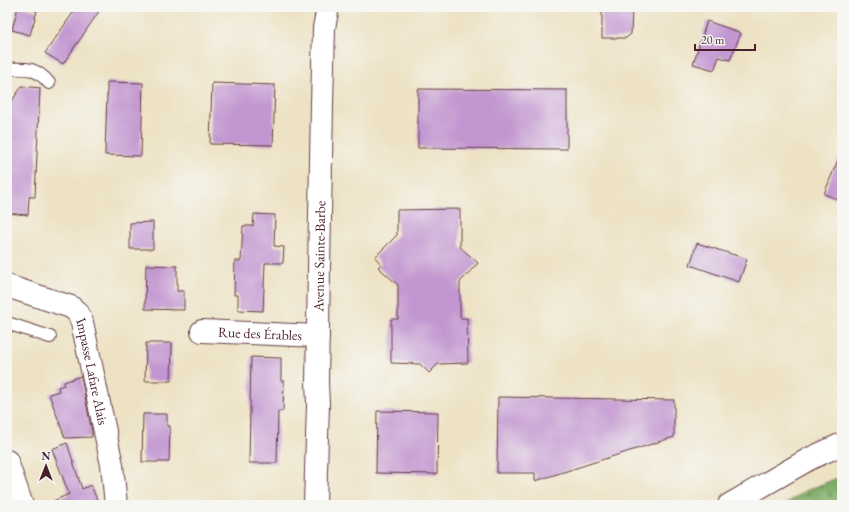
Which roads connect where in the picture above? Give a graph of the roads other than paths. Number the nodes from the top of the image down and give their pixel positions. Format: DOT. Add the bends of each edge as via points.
graph roads {
  1 [pos="328,7"];
  2 [pos="7,69"];
  3 [pos="49,83"];
  4 [pos="7,286"];
  5 [pos="7,323"];
  6 [pos="202,331"];
  7 [pos="318,336"];
  8 [pos="50,337"];
  9 [pos="842,444"];
  10 [pos="7,461"];
  11 [pos="22,505"];
  12 [pos="116,505"];
  13 [pos="315,505"];
  14 [pos="729,505"];
  1 -- 7 [label="street, Avenue Sainte-Barbe" via="324,28"];
  2 -- 3 [label="lane" via="27,68 42,75"];
  4 -- 12 [label="street, Impasse Lafare Alais" via="71,307 78,313 112,465"];
  5 -- 8 [label="lane"];
  6 -- 7 [label="street, Rue des Érables"];
  7 -- 13 [label="street, Avenue Sainte-Barbe"];
  9 -- 14 [label="street" via="809,459"];
  10 -- 11 [label="street"];
}
